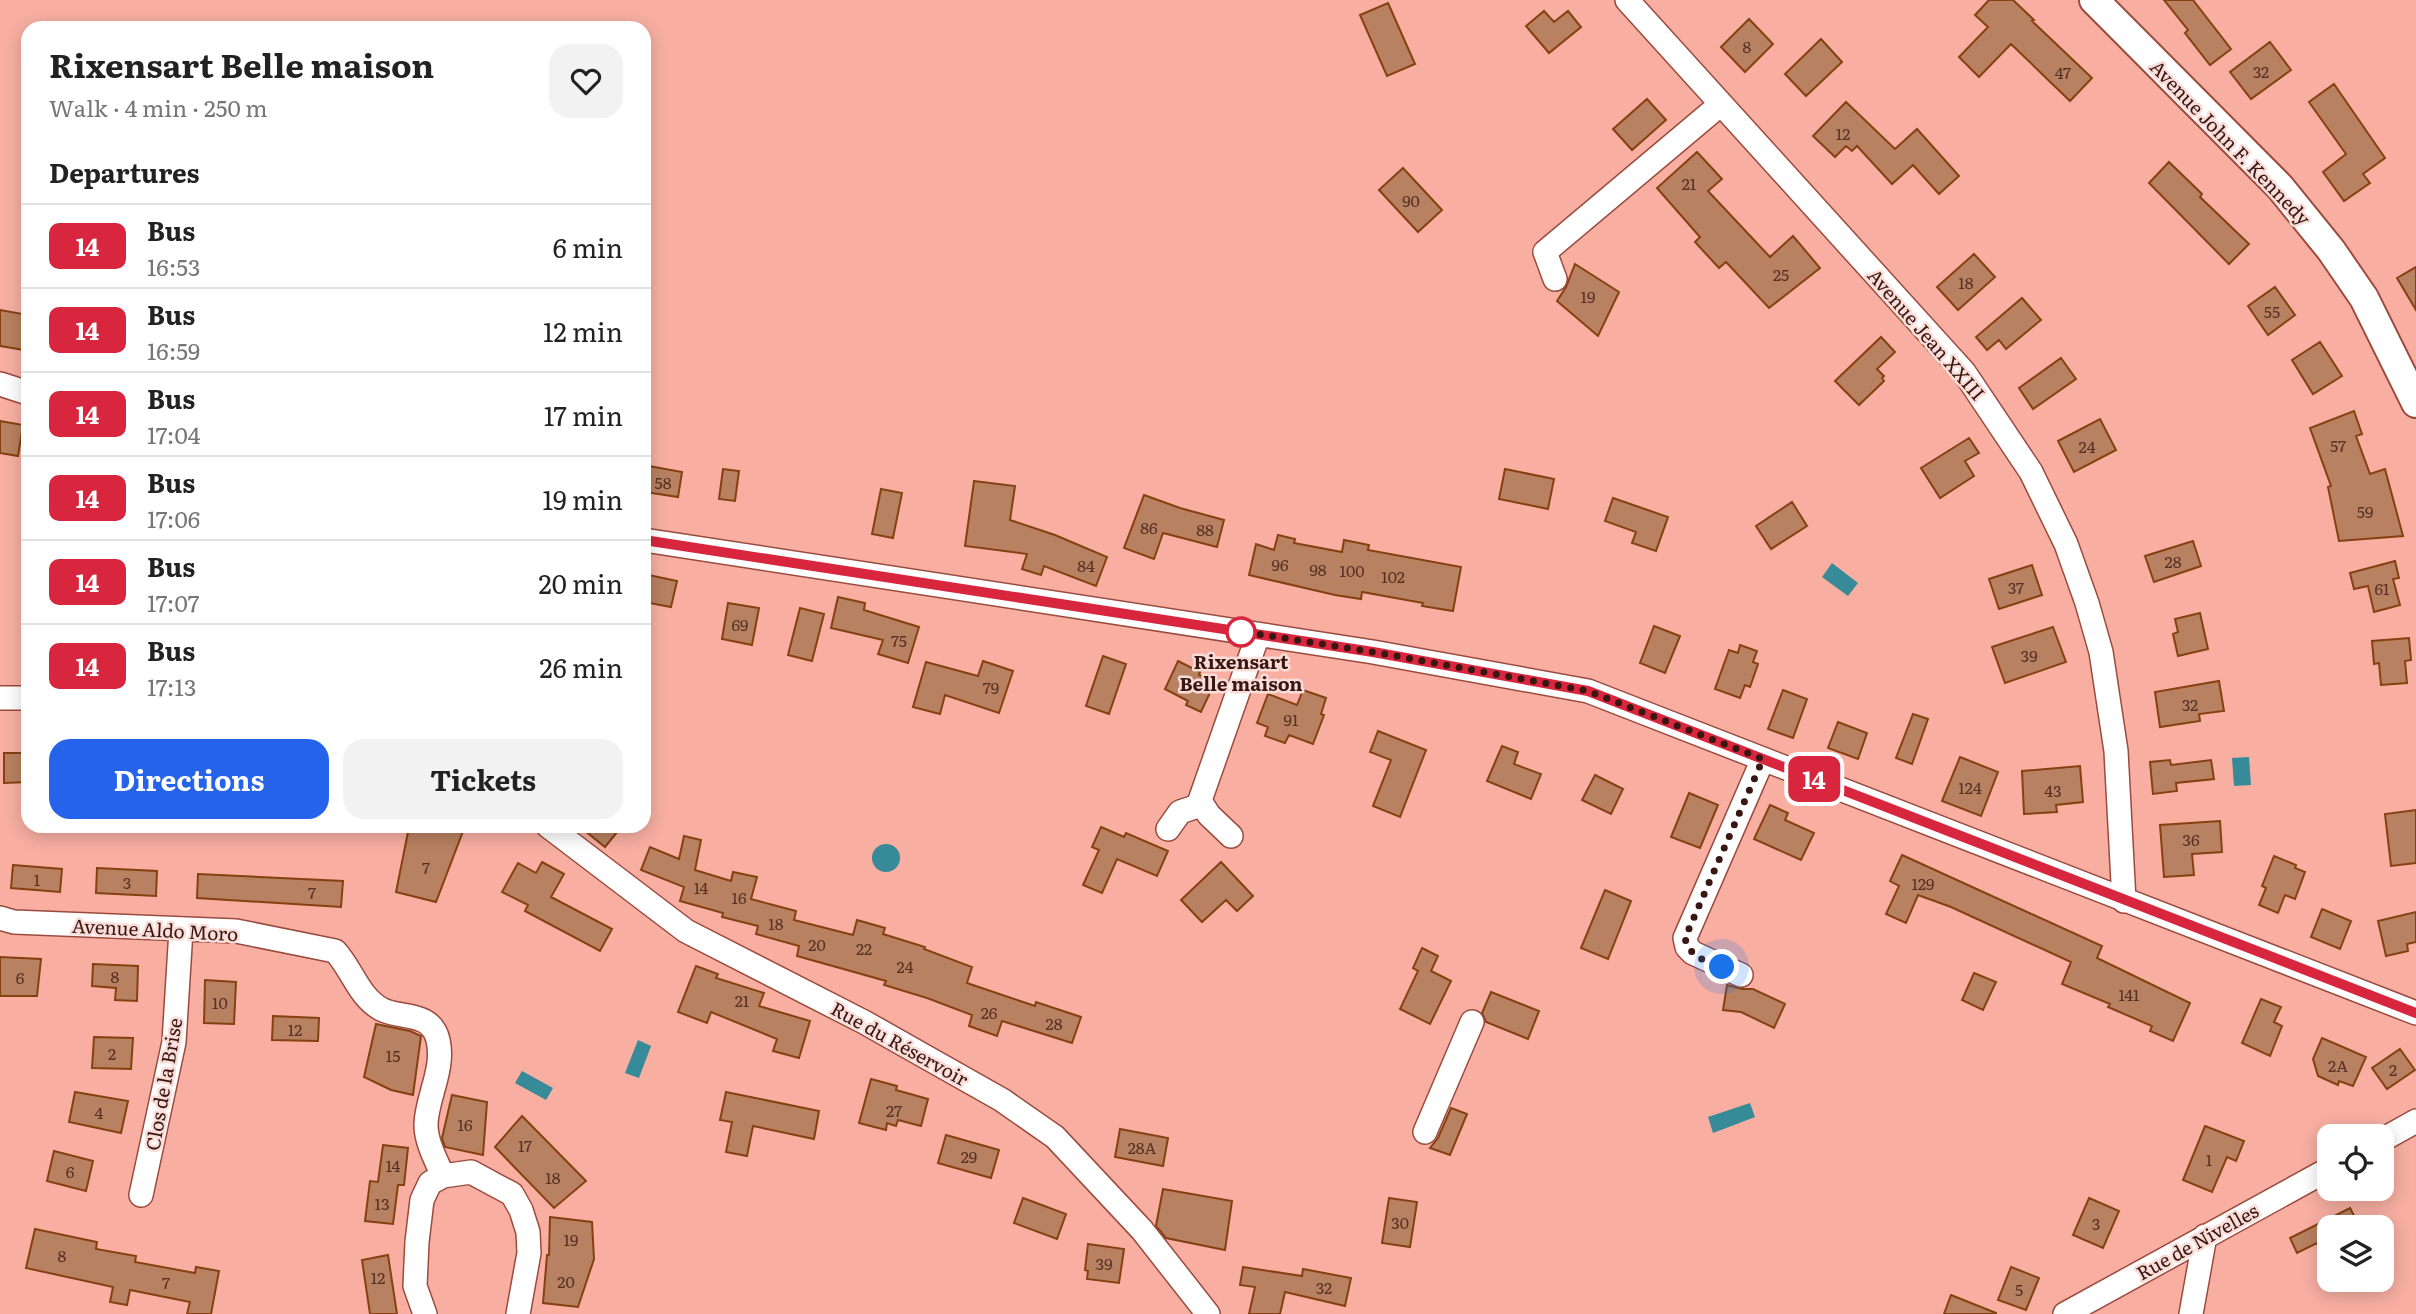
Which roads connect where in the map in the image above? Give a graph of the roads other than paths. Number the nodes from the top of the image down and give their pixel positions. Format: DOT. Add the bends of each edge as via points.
graph roads {
  1 [pos="1628,0"];
  2 [pos="2094,0"];
  3 [pos="1721,104"];
  4 [pos="1555,279"];
  5 [pos="0,384"];
  6 [pos="21,391"];
  7 [pos="2416,403"];
  8 [pos="651,541"];
  9 [pos="1258,635"];
  10 [pos="0,698"];
  11 [pos="21,698"];
  12 [pos="1763,759"];
  13 [pos="1200,801"];
  14 [pos="1168,829"];
  15 [pos="557,833"];
  16 [pos="1231,836"];
  17 [pos="2124,901"];
  18 [pos="0,918"];
  19 [pos="181,930"];
  20 [pos="1741,975"];
  21 [pos="2416,1013"];
  22 [pos="1472,1023"];
  23 [pos="2416,1121"];
  24 [pos="1425,1132"];
  25 [pos="2394,1133"];
  26 [pos="443,1175"];
  27 [pos="2317,1176"];
  28 [pos="141,1195"];
  29 [pos="2206,1236"];
  30 [pos="425,1314"];
  31 [pos="518,1314"];
  32 [pos="1208,1314"];
  33 [pos="2065,1314"];
  34 [pos="2191,1314"];
  1 -- 3 [label="street, Avenue Jean XXIII"];
  2 -- 7 [label="main road, Avenue John F. Kennedy" via="2280,187 2331,250 2364,298"];
  3 -- 4 [label="street" via="1545,252"];
  3 -- 17 [label="street, Avenue Jean XXIII" via="1964,372 2031,472 2053,514 2101,652 2116,751"];
  5 -- 6 [label="street"];
  8 -- 9 [label="street"];
  9 -- 12 [label="street" via="1588,691"];
  9 -- 13 [label="street"];
  10 -- 11 [label="street"];
  12 -- 17 [label="street"];
  12 -- 20 [label="street" via="1685,938 1693,953"];
  13 -- 14 [label="street" via="1180,812"];
  13 -- 16 [label="street"];
  15 -- 32 [label="street, Rue du Réservoir" via="686,931 864,1022 1002,1100 1055,1137 1142,1230"];
  17 -- 21 [label="street"];
  18 -- 19 [label="street, Avenue Aldo Moro"];
  19 -- 26 [label="street, Avenue Aldo Moro" via="236,931 335,951 359,989 382,1010 425,1022 438,1039 438,1065 426,1125"];
  19 -- 28 [label="street, Clos de la Brise" via="174,1042"];
  22 -- 24 [label="street"];
  23 -- 25 [label="street"];
  26 -- 30 [label="street" via="430,1183 422,1200 415,1286"];
  26 -- 31 [label="street" via="471,1172 490,1180 512,1194 521,1210 529,1253"];
  27 -- 29 [label="street, Rue de Nivelles"];
  29 -- 33 [label="street, Rue de Nivelles"];
  29 -- 34 [label="street"];
}
